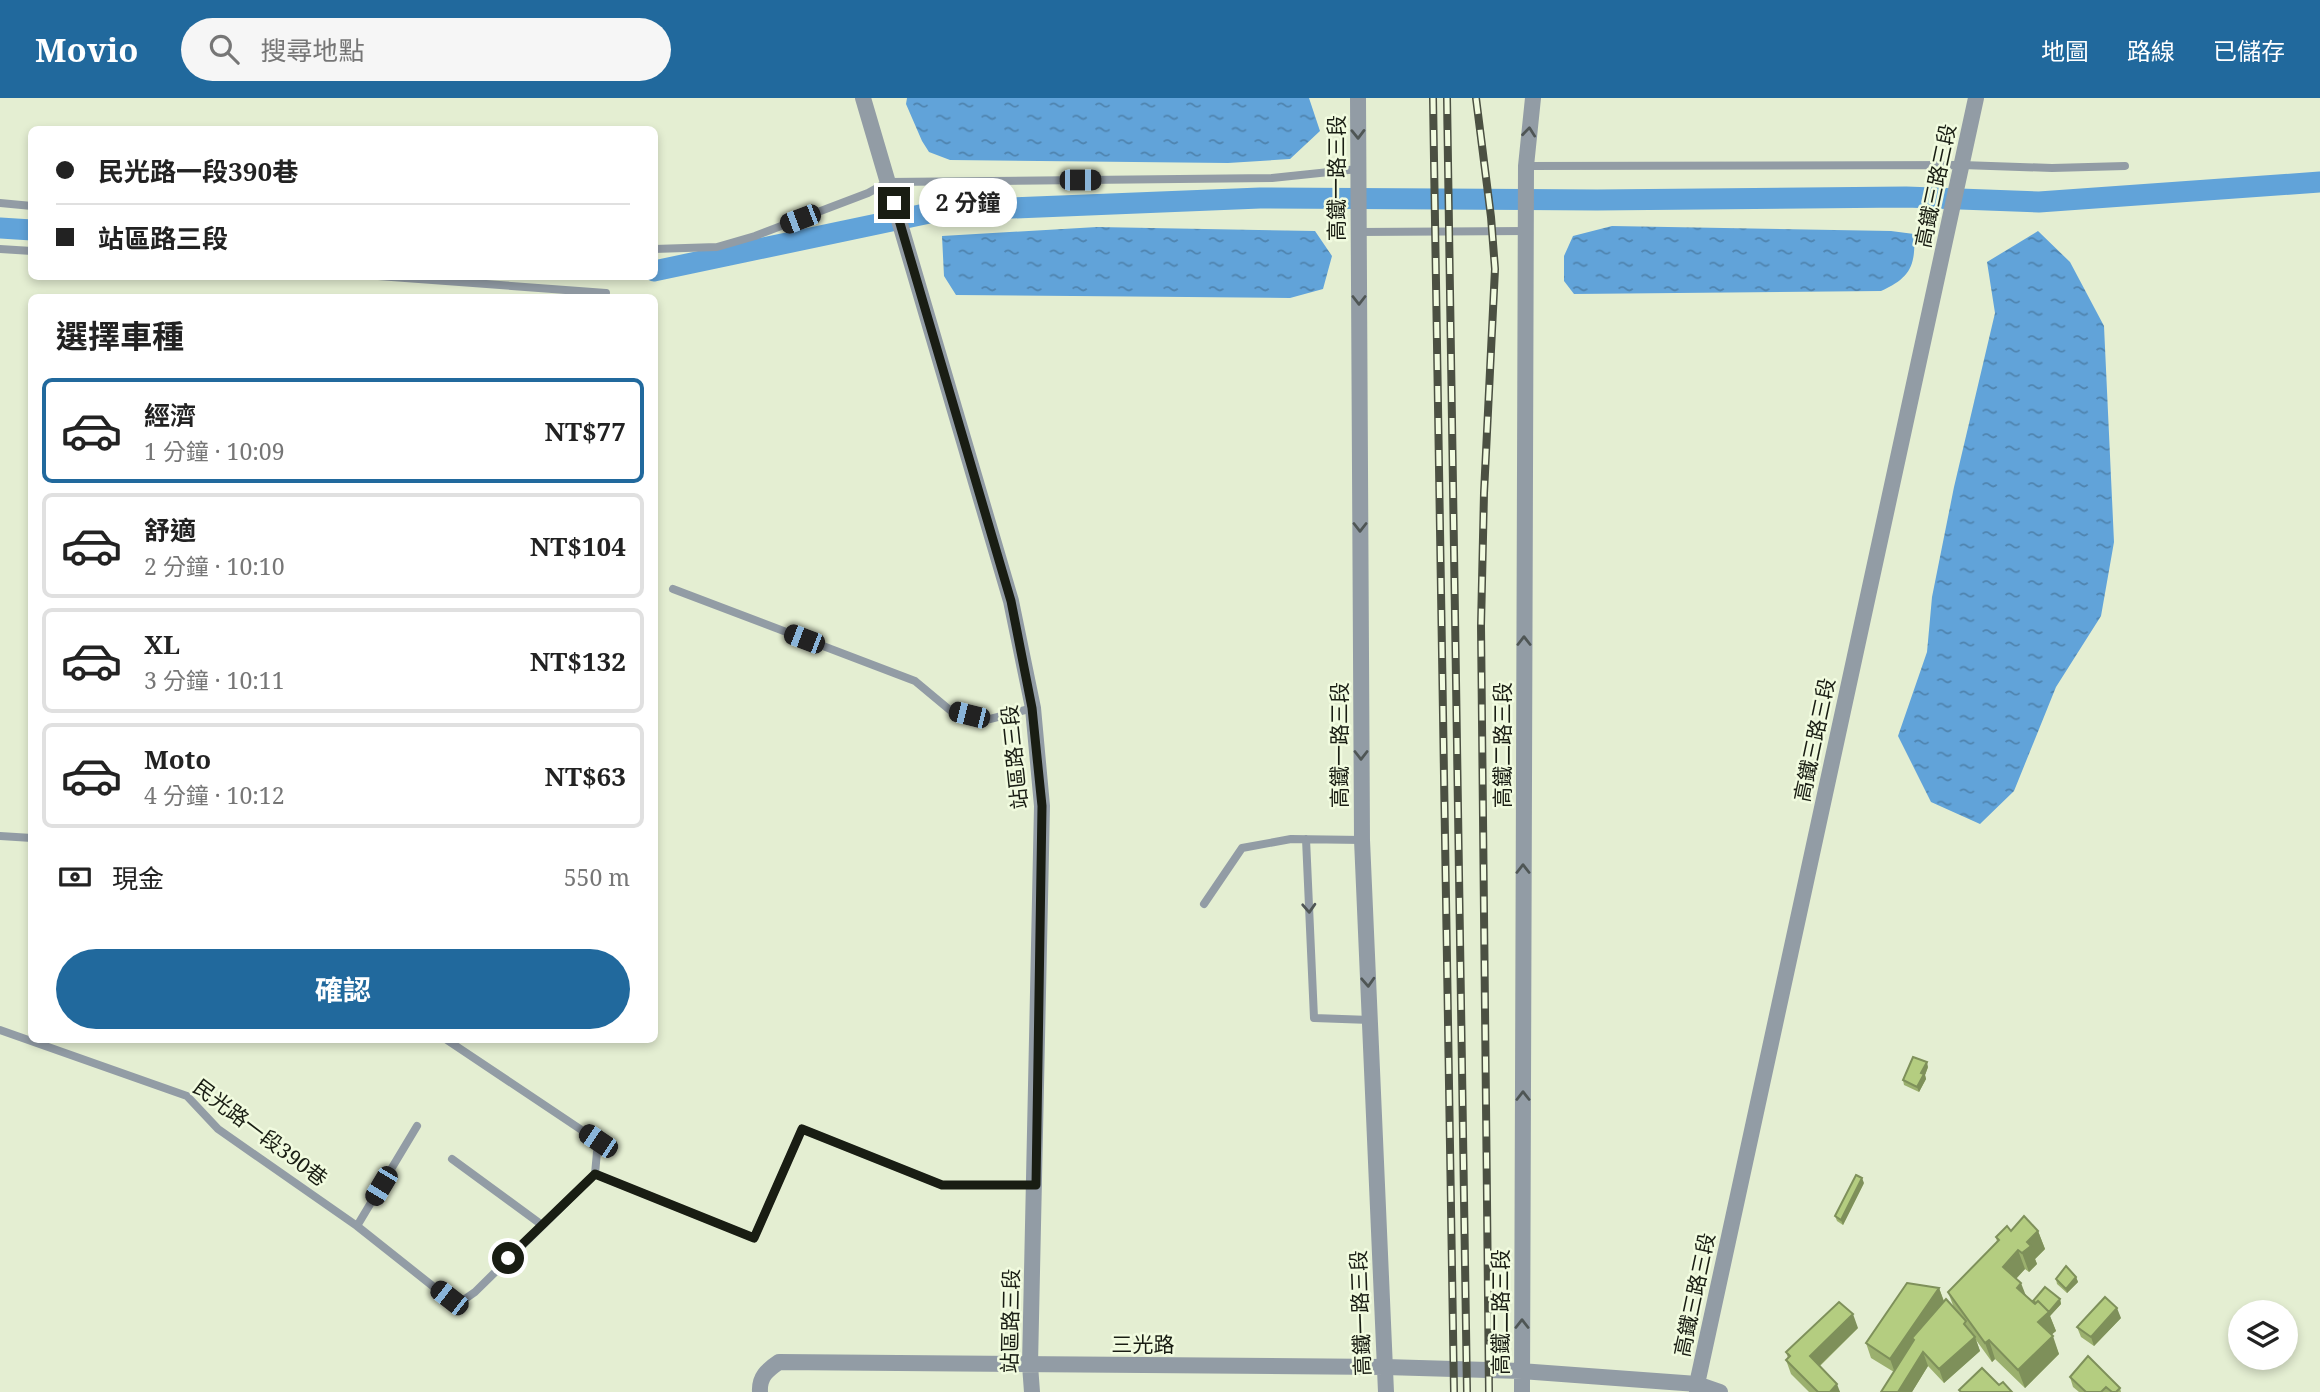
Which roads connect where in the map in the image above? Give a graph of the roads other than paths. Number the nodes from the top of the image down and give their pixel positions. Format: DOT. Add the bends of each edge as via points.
graph roads {
  1 [pos="863,98"];
  2 [pos="1358,98"];
  3 [pos="1533,98"];
  4 [pos="1976,98"];
  5 [pos="1962,165"];
  6 [pos="1526,166"];
  7 [pos="2126,166"];
  8 [pos="1358,169"];
  9 [pos="888,181"];
  10 [pos="0,203"];
  11 [pos="28,206"];
  12 [pos="1526,231"];
  13 [pos="1359,232"];
  14 [pos="0,249"];
  15 [pos="658,249"];
  16 [pos="28,251"];
  17 [pos="432,280"];
  18 [pos="606,293"];
  19 [pos="673,589"];
  20 [pos="1032,708"];
  21 [pos="0,836"];
  22 [pos="28,838"];
  23 [pos="1306,839"];
  24 [pos="1362,840"];
  25 [pos="1204,904"];
  26 [pos="1370,1020"];
  27 [pos="0,1030"];
  28 [pos="28,1040"];
  29 [pos="37,1043"];
  30 [pos="451,1043"];
  31 [pos="417,1126"];
  32 [pos="452,1159"];
  33 [pos="595,1174"];
  34 [pos="1036,1185"];
  35 [pos="542,1224"];
  36 [pos="357,1226"];
  37 [pos="1030,1365"];
  38 [pos="1385,1367"];
  39 [pos="1522,1371"];
  40 [pos="1697,1388"];
  41 [pos="760,1392"];
  42 [pos="1032,1392"];
  43 [pos="1385,1392"];
  44 [pos="1521,1392"];
  45 [pos="1720,1392"];
  1 -- 9 [label="street, 站區路三段"];
  2 -- 8 [label="street, 高鐵一路三段, one-way"];
  6 -- 3 [label="street, 高鐵二路三段, one-way"];
  4 -- 5 [label="street, 高鐵三路三段"];
  5 -- 6 [label="lane"];
  5 -- 7 [label="lane"];
  5 -- 40 [label="street, 高鐵三路三段"];
  6 -- 12 [label="street, 高鐵二路三段"];
  8 -- 9 [label="lane" via="1272,178"];
  8 -- 13 [label="street, 高鐵一路三段"];
  9 -- 15 [label="lane" via="869,193 743,240 717,247"];
  9 -- 20 [label="street, 站區路三段" via="1011,601"];
  10 -- 11 [label="lane"];
  12 -- 13 [label="lane"];
  39 -- 12 [label="street, 高鐵二路三段, one-way"];
  13 -- 24 [label="street, 高鐵一路三段, one-way"];
  14 -- 16 [label="lane"];
  17 -- 18 [label="lane"];
  19 -- 20 [label="lane" via="915,681 951,711 986,720"];
  20 -- 34 [label="street, 站區路三段" via="1042,806"];
  21 -- 22 [label="lane"];
  23 -- 24 [label="lane"];
  23 -- 25 [label="lane" via="1242,848"];
  23 -- 26 [label="lane, one-way" via="1314,1018"];
  24 -- 26 [label="street, 高鐵一路三段, one-way"];
  26 -- 38 [label="street, 高鐵一路三段"];
  27 -- 28 [label="lane, 民光路一段390巷"];
  29 -- 36 [label="lane, 民光路一段390巷" via="187,1096 218,1129"];
  30 -- 33 [label="lane" via="598,1141"];
  31 -- 36 [label="lane"];
  32 -- 35 [label="lane"];
  33 -- 34 [label="lane" via="754,1238 802,1129 942,1185"];
  33 -- 35 [label="lane, 民光路一段390巷"];
  34 -- 37 [label="street, 站區路三段"];
  35 -- 36 [label="lane, 民光路一段390巷" via="465,1299 449,1298"];
  37 -- 38 [label="street, 三光路"];
  37 -- 41 [label="street, 三光路" via="779,1362 766,1370"];
  37 -- 42 [label="street, 站區路三段"];
  38 -- 39 [label="street, 三光路"];
  38 -- 43 [label="street, 高鐵一路三段"];
  39 -- 40 [label="street, 三光路"];
  39 -- 44 [label="street, 高鐵二路三段"];
  40 -- 45 [label="street, 三光路"];
}
